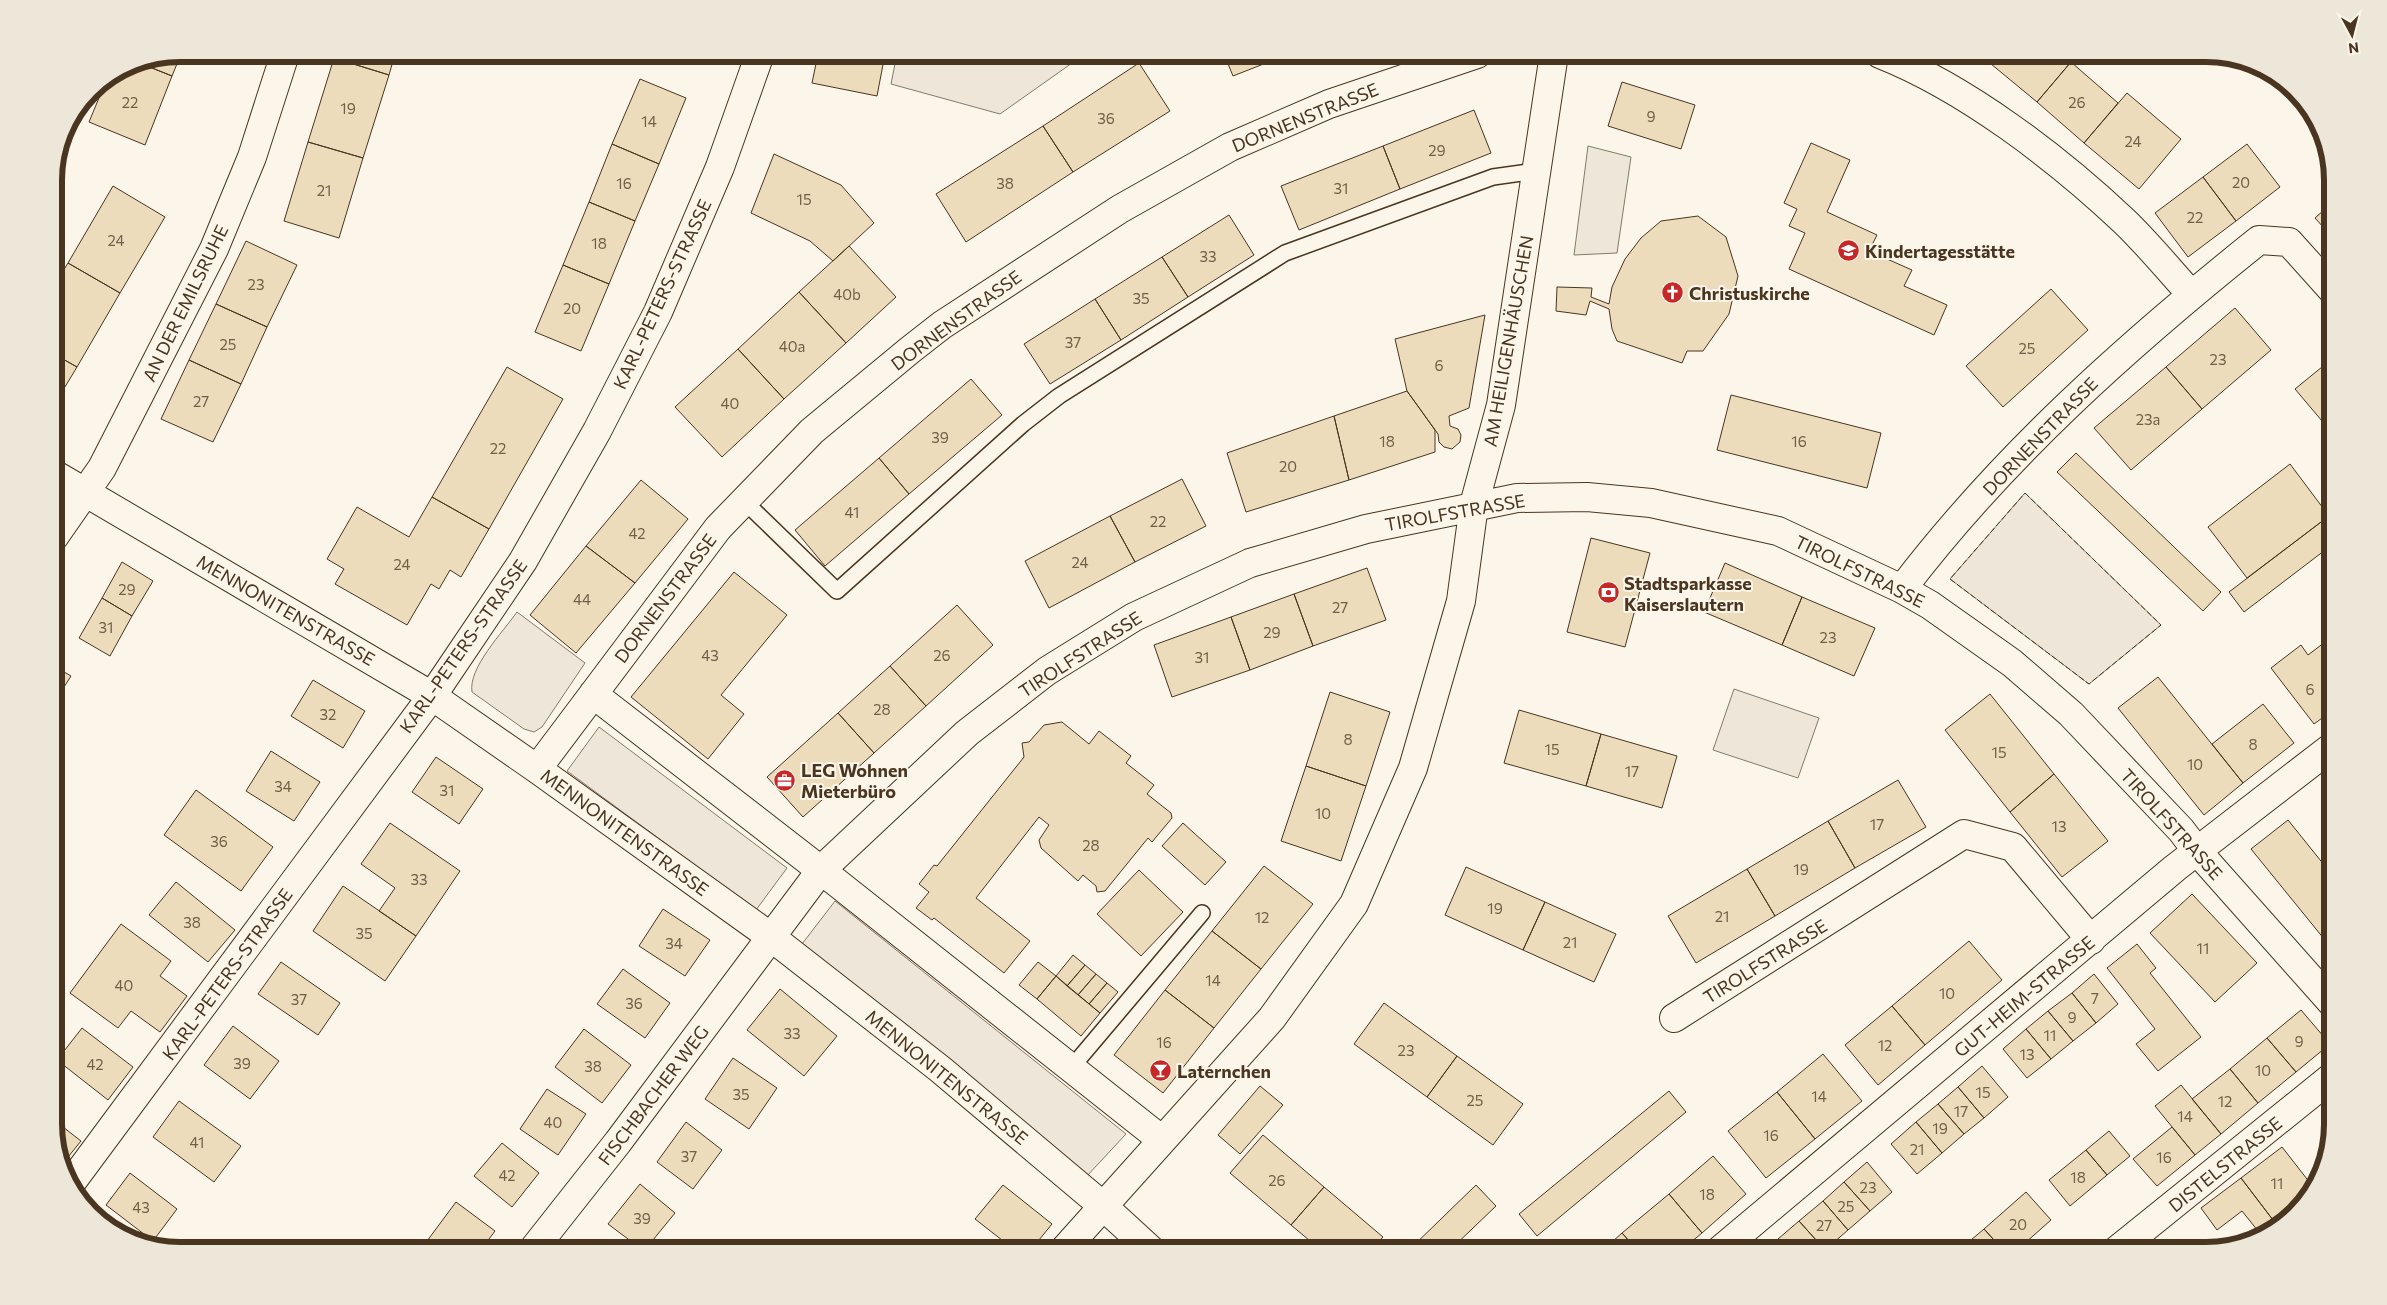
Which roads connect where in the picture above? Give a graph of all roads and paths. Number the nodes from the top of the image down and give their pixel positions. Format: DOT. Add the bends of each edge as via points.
graph roads {
  1 [pos="282,62"];
  2 [pos="757,62"];
  3 [pos="1454,62"];
  4 [pos="1553,62"];
  5 [pos="1901,62"];
  6 [pos="1536,171"];
  7 [pos="2324,281"];
  8 [pos="2191,294"];
  9 [pos="63,479"];
  10 [pos="84,492"];
  11 [pos="744,500"];
  12 [pos="1474,505"];
  13 [pos="63,524"];
  14 [pos="1902,589"];
  15 [pos="594,694"];
  16 [pos="432,696"];
  17 [pos="2324,753"];
  18 [pos="537,769"];
  19 [pos="2197,851"];
  20 [pos="821,870"];
  21 [pos="1202,913"];
  22 [pos="771,937"];
  23 [pos="2090,940"];
  24 [pos="2324,994"];
  25 [pos="1674,1018"];
  26 [pos="1072,1068"];
  27 [pos="2324,1083"];
  28 [pos="1162,1140"];
  29 [pos="75,1177"];
  30 [pos="1103,1206"];
  31 [pos="539,1242"];
  32 [pos="1071,1242"];
  33 [pos="1142,1242"];
  34 [pos="1730,1242"];
  35 [pos="2127,1242"];
  1 -- 10 [label="street, AN DER EMILSRUHE" via="252,157 214,249 102,468"];
  2 -- 16 [label="street, KARL-PETERS-STRASSE" via="720,167 670,285 597,431 523,560"];
  3 -- 11 [label="street, DORNENSTRASSE" via="1320,108 1230,147 1120,209 942,325 812,431"];
  4 -- 6 [label="street, AM HEILIGENHÄUSCHEN"];
  5 -- 8 [label="street" via="1958,92 2037,148 2124,222"];
  6 -- 11 [label="lane" via="1493,178 1285,253 1059,396 1023,424 837,591"];
  6 -- 12 [label="street, AM HEILIGENHÄUSCHEN" via="1501,405"];
  7 -- 8 [label="street, DORNENSTRASSE" via="2289,242 2259,240"];
  8 -- 14 [label="street, DORNENSTRASSE" via="2078,394 2015,458"];
  9 -- 10 [label="street, MENNONITENSTRASSE"];
  10 -- 13 [label="street, AN DER EMILSRUHE"];
  10 -- 16 [label="street, MENNONITENSTRASSE"];
  11 -- 15 [label="street, DORNENSTRASSE" via="718,528"];
  12 -- 14 [label="street, TIROLFSTRASSE" via="1517,498 1587,497 1651,503 1778,531"];
  12 -- 20 [label="street, TIROLFSTRASSE" via="1366,529 1250,563 1134,617 1046,671 967,733"];
  12 -- 28 [label="street, AM HEILIGENHÄUSCHEN" via="1461,601 1413,768 1354,904 1272,1018"];
  14 -- 19 [label="street, TIROLFSTRASSE" via="2012,663 2071,714"];
  15 -- 18 [label="street, DORNENSTRASSE"];
  15 -- 20 [label="street"];
  16 -- 18 [label="street, MENNONITENSTRASSE"];
  16 -- 29 [label="street, KARL-PETERS-STRASSE"];
  17 -- 19 [label="street, GUT-HEIM-STRASSE"];
  18 -- 22 [label="street, MENNONITENSTRASSE"];
  19 -- 23 [label="street, GUT-HEIM-STRASSE"];
  19 -- 24 [label="street, TIROLFSTRASSE"];
  20 -- 22 [label="street, TIROLFSTRASSE"];
  20 -- 26 [label="street"];
  21 -- 26 [label="lane"];
  22 -- 30 [label="street, MENNONITENSTRASSE" via="940,1068"];
  22 -- 31 [label="street, FISCHBACHER WEG"];
  23 -- 25 [label="street, TIROLFSTRASSE" via="2014,847 1964,834"];
  23 -- 34 [label="street, GUT-HEIM-STRASSE"];
  26 -- 28 [label="street"];
  27 -- 35 [label="street, DISTELSTRASSE"];
  28 -- 30 [label="street, AM HEILIGENHÄUSCHEN"];
  30 -- 32 [label="street, AM HEILIGENHÄUSCHEN"];
  30 -- 33 [label="street, MENNONITENSTRASSE"];
}
